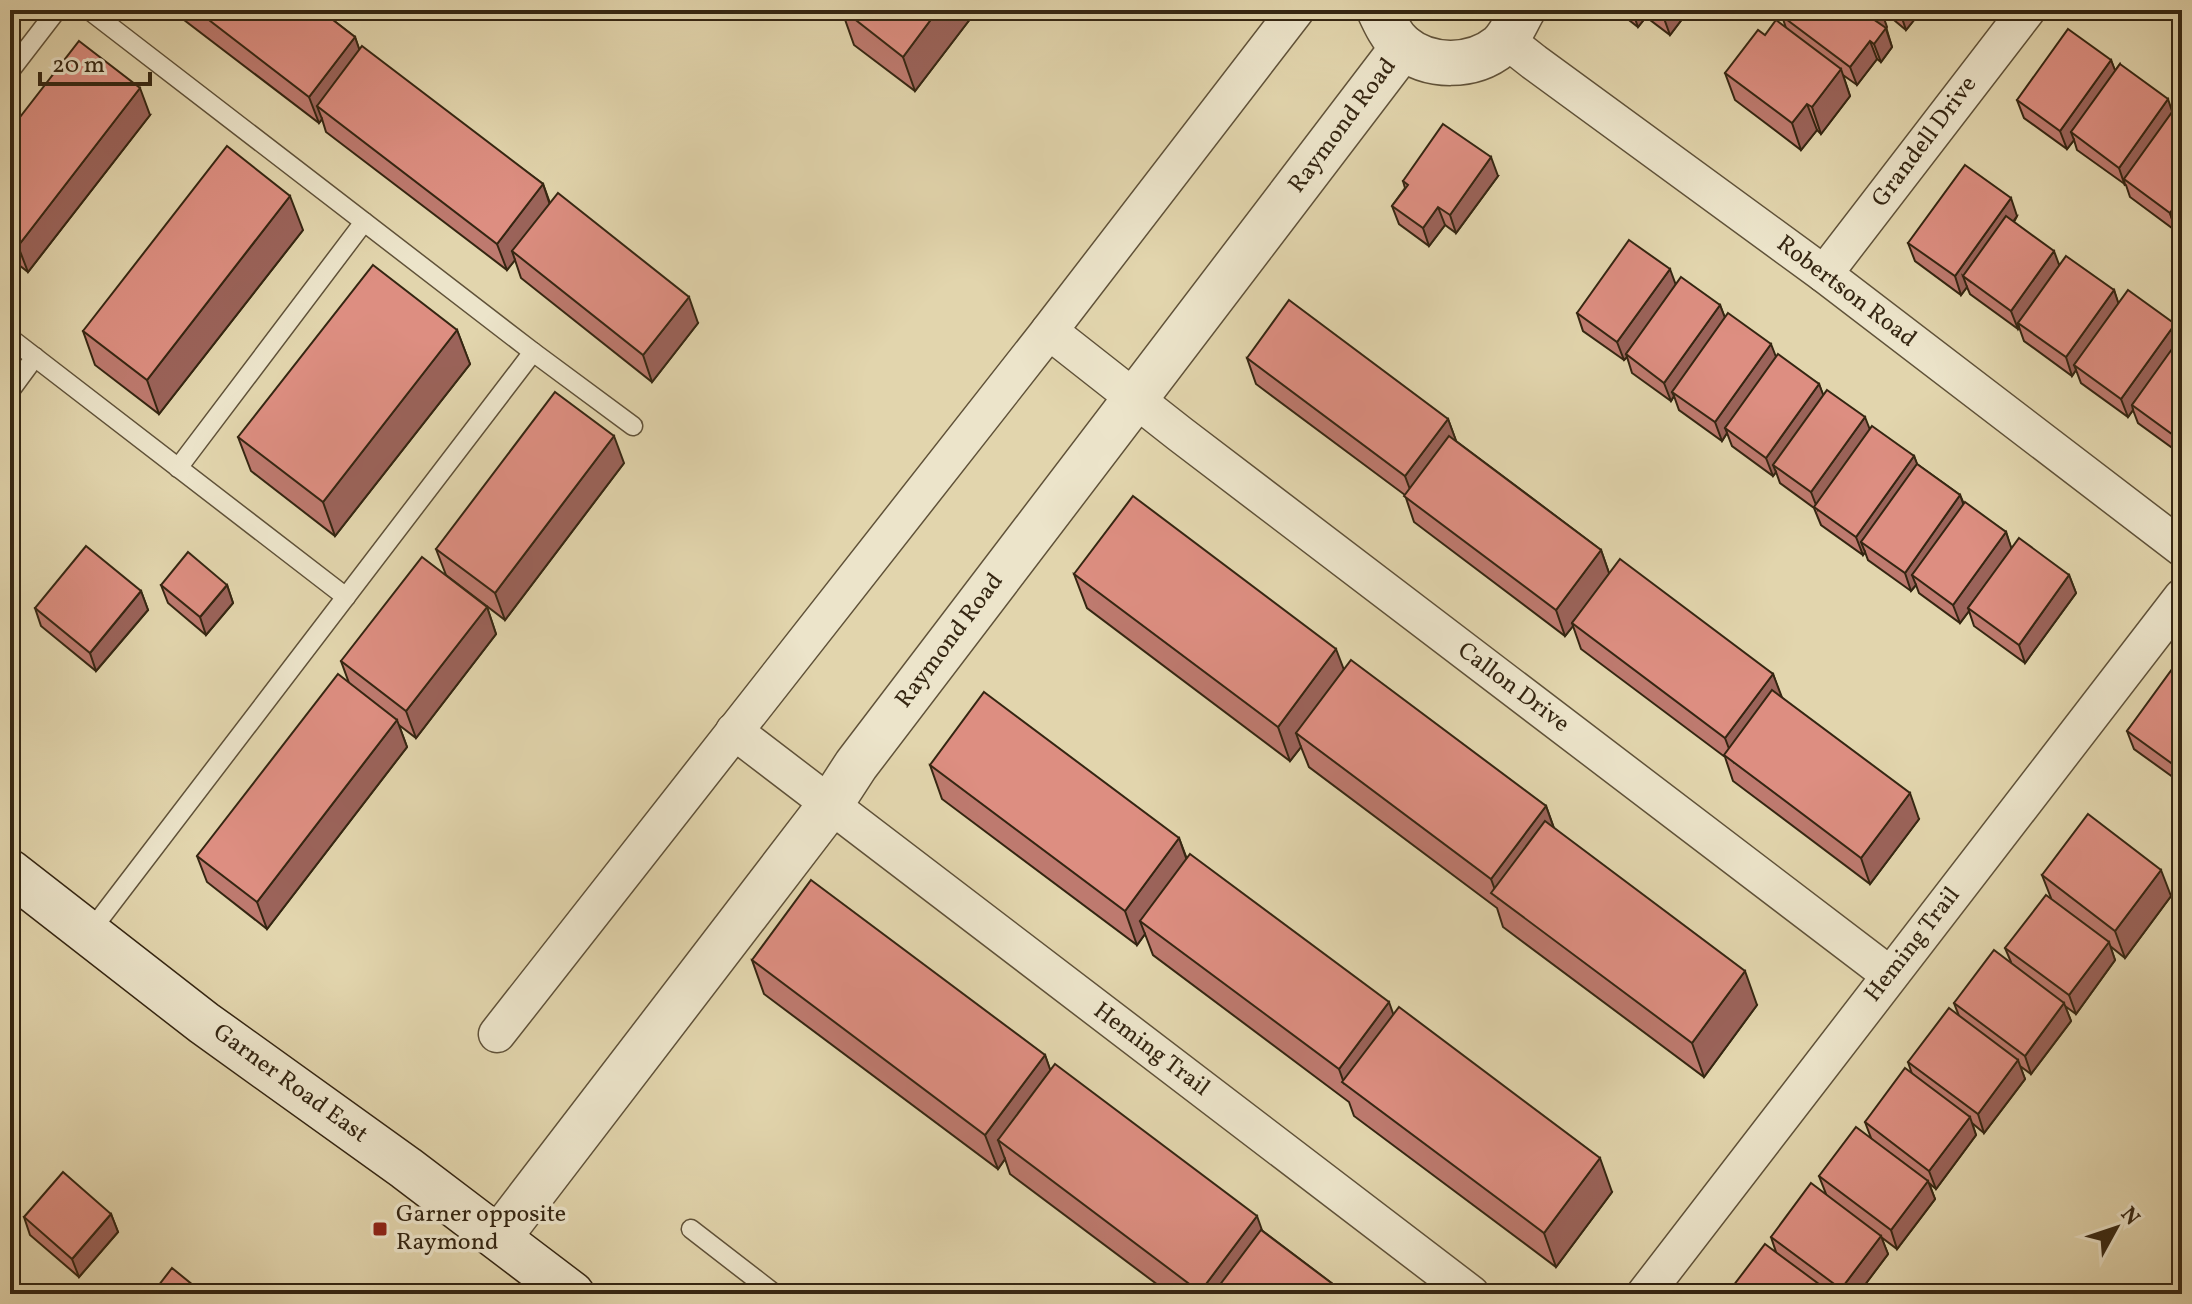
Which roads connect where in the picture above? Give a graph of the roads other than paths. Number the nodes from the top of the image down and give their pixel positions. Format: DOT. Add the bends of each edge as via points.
graph roads {
  1 [pos="57,10"];
  2 [pos="89,10"];
  3 [pos="1296,10"];
  4 [pos="1379,10"];
  5 [pos="2027,10"];
  6 [pos="1515,25"];
  7 [pos="1403,47"];
  8 [pos="10,71"];
  9 [pos="364,222"];
  10 [pos="1824,274"];
  11 [pos="1049,331"];
  12 [pos="10,338"];
  13 [pos="533,352"];
  14 [pos="35,357"];
  15 [pos="10,391"];
  16 [pos="1135,400"];
  17 [pos="633,426"];
  18 [pos="178,468"];
  19 [pos="2182,548"];
  20 [pos="346,597"];
  21 [pos="2182,597"];
  22 [pos="734,731"];
  23 [pos="830,805"];
  24 [pos="10,872"];
  25 [pos="89,933"];
  26 [pos="1890,975"];
  27 [pos="497,1034"];
  28 [pos="691,1229"];
  29 [pos="499,1237"];
  30 [pos="572,1294"];
  31 [pos="775,1294"];
  32 [pos="1471,1294"];
  33 [pos="1645,1294"];
  1 -- 8 [label="lane"];
  2 -- 9 [label="lane"];
  3 -- 11 [label="street"];
  4 -- 7 [label="street"];
  5 -- 10 [label="street, Grandell Drive"];
  6 -- 7 [label="street" via="1497,48 1475,60 1450,64"];
  6 -- 10 [label="street, Robertson Road" via="1547,72"];
  7 -- 16 [label="street, Raymond Road"];
  9 -- 13 [label="lane"];
  9 -- 18 [label="lane"];
  10 -- 19 [label="street, Robertson Road"];
  11 -- 16 [label="street, Callon Drive"];
  11 -- 22 [label="street"];
  12 -- 14 [label="lane"];
  13 -- 17 [label="lane"];
  13 -- 20 [label="lane"];
  14 -- 15 [label="lane"];
  14 -- 18 [label="lane"];
  16 -- 23 [label="street, Raymond Road"];
  16 -- 26 [label="street, Callon Drive"];
  18 -- 20 [label="lane"];
  20 -- 25 [label="lane"];
  21 -- 26 [label="street, Heming Trail"];
  22 -- 23 [label="street, Heming Trail"];
  22 -- 27 [label="street"];
  23 -- 29 [label="street, Raymond Road"];
  23 -- 32 [label="street, Heming Trail"];
  24 -- 25 [label="street, Garner Road East"];
  25 -- 29 [label="street, Garner Road East"];
  26 -- 33 [label="street, Heming Trail"];
  28 -- 31 [label="lane"];
  29 -- 30 [label="street, Garner Road East"];
}
